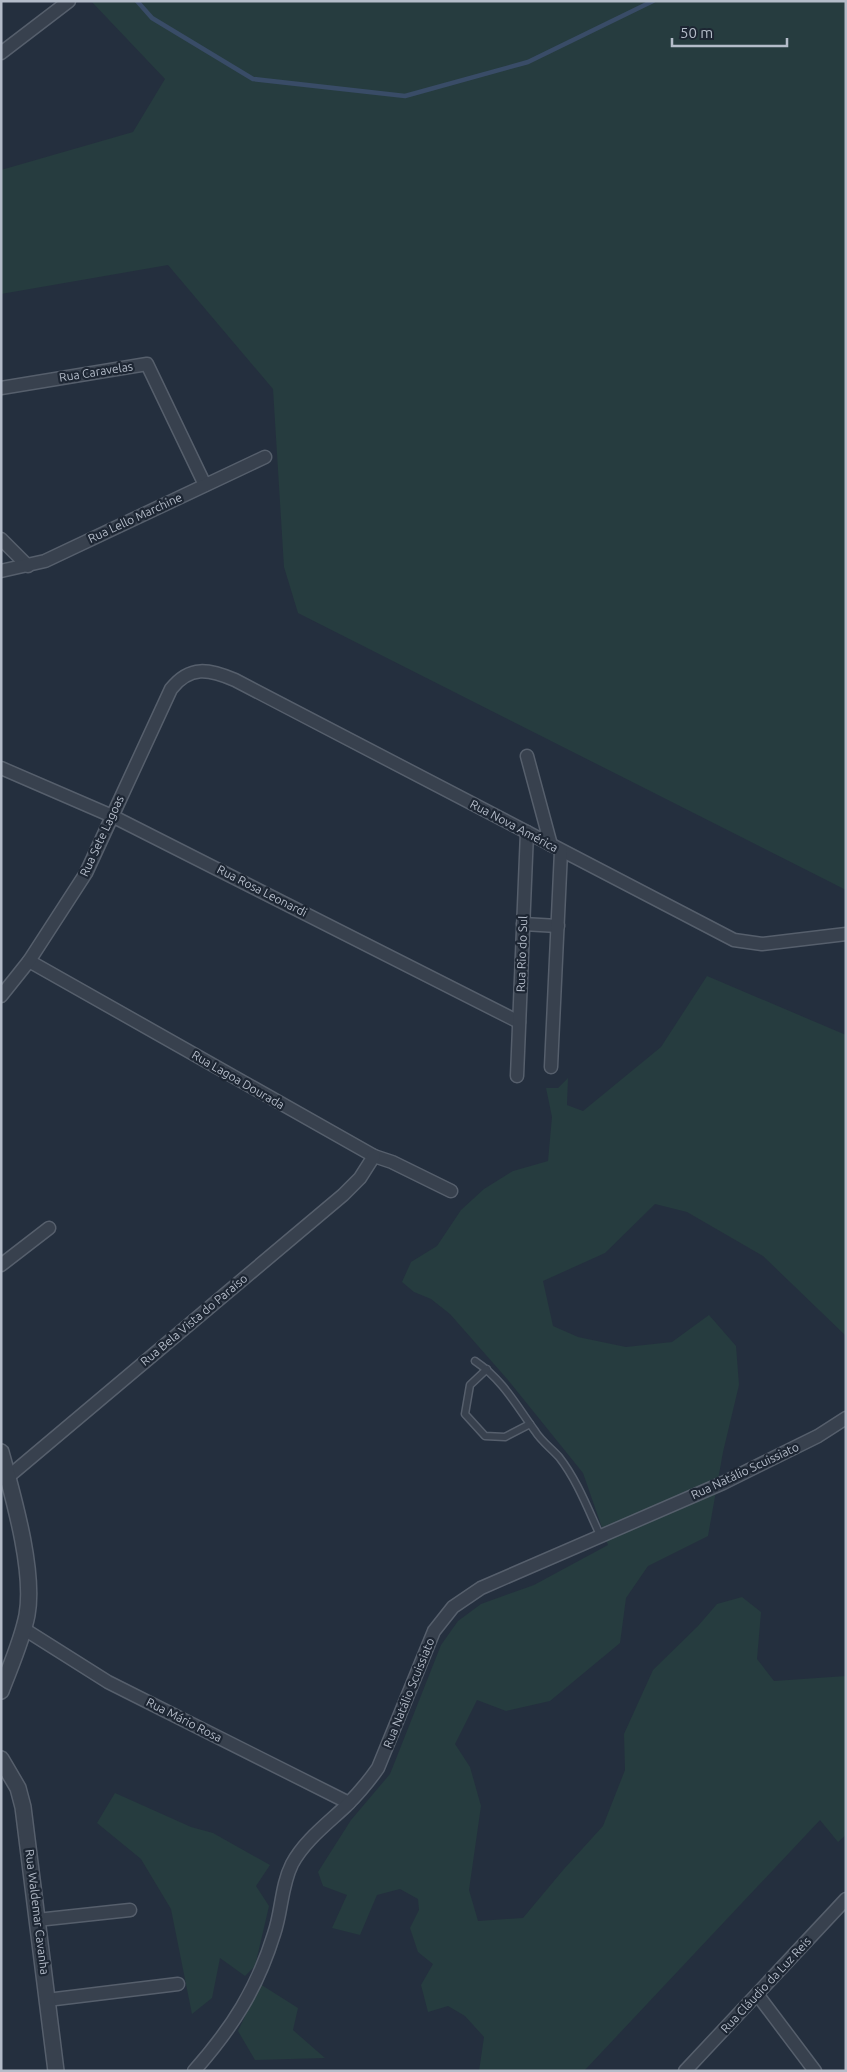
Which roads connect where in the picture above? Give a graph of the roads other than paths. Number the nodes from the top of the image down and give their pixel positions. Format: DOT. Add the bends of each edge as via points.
graph roads {
  1 [pos="69,1"];
  2 [pos="1,53"];
  3 [pos="1,388"];
  4 [pos="265,457"];
  5 [pos="205,485"];
  6 [pos="1,539"];
  7 [pos="28,566"];
  8 [pos="1,571"];
  9 [pos="191,672"];
  10 [pos="527,756"];
  11 [pos="1,768"];
  12 [pos="112,816"];
  13 [pos="527,832"];
  14 [pos="556,848"];
  15 [pos="523,924"];
  16 [pos="558,926"];
  17 [pos="846,934"];
  18 [pos="29,961"];
  19 [pos="1,996"];
  20 [pos="519,1022"];
  21 [pos="551,1067"];
  22 [pos="517,1076"];
  23 [pos="374,1156"];
  24 [pos="451,1191"];
  25 [pos="49,1228"];
  26 [pos="1,1265"];
  27 [pos="475,1361"];
  28 [pos="487,1370"];
  29 [pos="846,1418"];
  30 [pos="530,1424"];
  31 [pos="1,1452"];
  32 [pos="8,1477"];
  33 [pos="600,1535"];
  34 [pos="24,1628"];
  35 [pos="1,1692"];
  36 [pos="1,1759"];
  37 [pos="349,1804"];
  38 [pos="846,1899"];
  39 [pos="130,1910"];
  40 [pos="37,1920"];
  41 [pos="178,1984"];
  42 [pos="757,1994"];
  43 [pos="48,2000"];
  44 [pos="56,2071"];
  45 [pos="194,2071"];
  46 [pos="685,2071"];
  47 [pos="815,2071"];
  1 -- 2 [label="street"];
  3 -- 5 [label="street, Rua Caravelas" via="147,364"];
  4 -- 5 [label="street, Rua Lello Marchine"];
  5 -- 7 [label="street, Rua Lello Marchine"];
  6 -- 7 [label="street"];
  7 -- 8 [label="street, Rua Lello Marchine"];
  9 -- 12 [label="street, Rua Sete Lagoas" via="178,680 164,700"];
  9 -- 13 [label="street, Rua Nova América" via="210,672 235,680"];
  10 -- 14 [label="street"];
  11 -- 12 [label="street, Rua Rosa Leonardi"];
  12 -- 18 [label="street, Rua Sete Lagoas" via="86,873"];
  12 -- 20 [label="street, Rua Rosa Leonardi"];
  13 -- 14 [label="street, Rua Nova América"];
  13 -- 15 [label="street, Rua Rio do Sul"];
  14 -- 16 [label="street"];
  14 -- 17 [label="street, Rua Nova América" via="734,940 762,944"];
  15 -- 16 [label="street"];
  15 -- 20 [label="street, Rua Rio do Sul"];
  16 -- 21 [label="street"];
  18 -- 19 [label="street, Rua Sete Lagoas"];
  18 -- 23 [label="street, Rua Lagoa Dourada"];
  20 -- 22 [label="street, Rua Rio do Sul"];
  23 -- 24 [label="street, Rua Lagoa Dourada"];
  23 -- 32 [label="street, Rua Bela Vista do Paraíso" via="360,1178 343,1195"];
  25 -- 26 [label="street"];
  27 -- 28 [label="lane"];
  28 -- 30 [label="lane" via="516,1401"];
  28 -- 30 [label="lane" via="470,1385 465,1414 485,1436 505,1437"];
  29 -- 33 [label="street, Rua Natálio Scuissiato" via="818,1436 723,1483"];
  30 -- 33 [label="lane" via="559,1457"];
  31 -- 32 [label="street"];
  32 -- 34 [label="street" via="28,1585"];
  33 -- 37 [label="street, Rua Natálio Scuissiato" via="481,1588 442,1618 425,1649 378,1768"];
  34 -- 35 [label="street"];
  34 -- 37 [label="street, Rua Mário Rosa" via="108,1682"];
  36 -- 40 [label="street, Rua Waldemar Cavanha" via="21,1796"];
  37 -- 45 [label="street, Rua Natálio Scuissiato" via="313,1838 293,1863 283,1890 274,1935 254,1985 230,2029"];
  38 -- 42 [label="street, Rua Cláudio da Luz Reis"];
  39 -- 40 [label="street"];
  40 -- 43 [label="street, Rua Waldemar Cavanha"];
  41 -- 43 [label="street"];
  42 -- 46 [label="street, Rua Cláudio da Luz Reis"];
  42 -- 47 [label="street"];
  43 -- 44 [label="street, Rua Waldemar Cavanha"];
}
